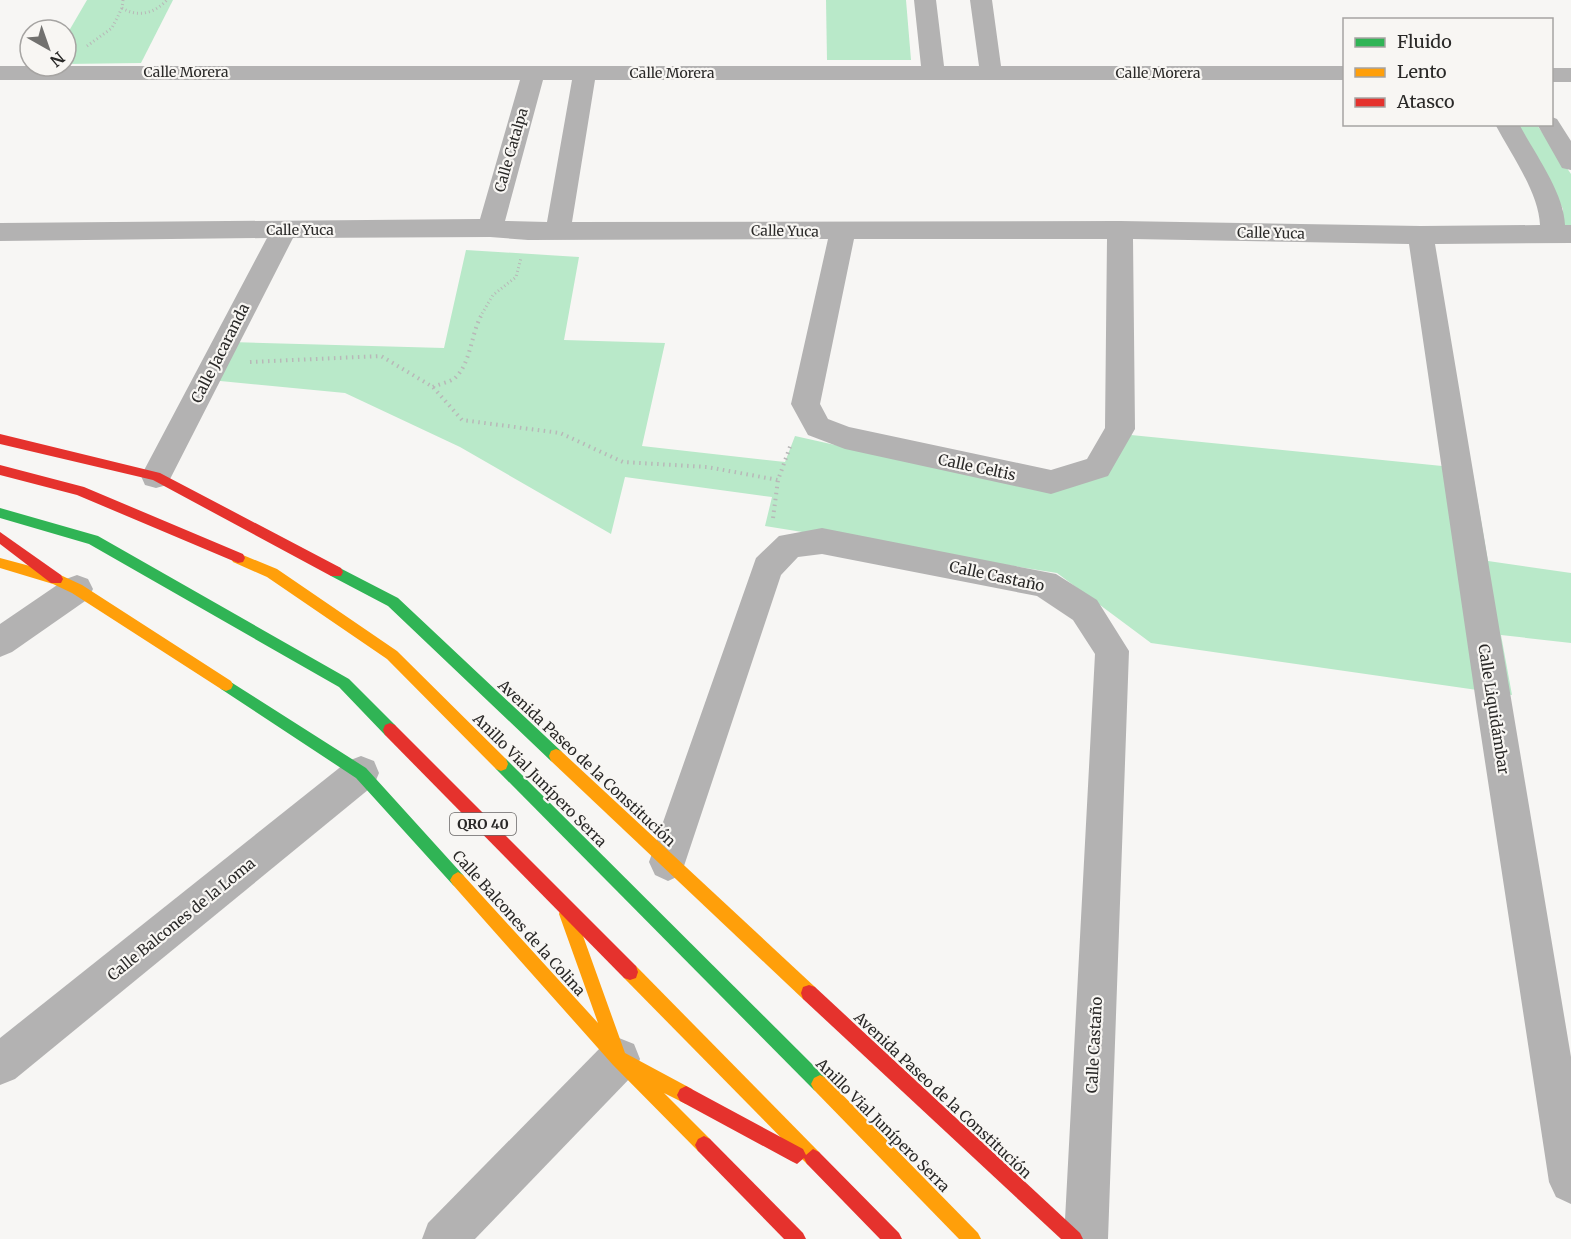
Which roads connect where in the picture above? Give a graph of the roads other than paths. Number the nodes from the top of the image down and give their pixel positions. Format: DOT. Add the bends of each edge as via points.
graph roads {
  1 [pos="925,0"];
  2 [pos="981,0"];
  3 [pos="933,71"];
  4 [pos="991,72"];
  5 [pos="0,73"];
  6 [pos="533,73"];
  7 [pos="585,73"];
  8 [pos="1343,73"];
  9 [pos="1553,75"];
  10 [pos="1571,75"];
  11 [pos="1509,126"];
  12 [pos="1550,126"];
  13 [pos="1571,162"];
  14 [pos="490,228"];
  15 [pos="284,230"];
  16 [pos="558,230"];
  17 [pos="1120,230"];
  18 [pos="843,231"];
  19 [pos="0,232"];
  20 [pos="1562,234"];
  21 [pos="1421,235"];
  22 [pos="0,439"];
  23 [pos="0,470"];
  24 [pos="156,476"];
  25 [pos="0,513"];
  26 [pos="0,537"];
  27 [pos="0,563"];
  28 [pos="67,584"];
  29 [pos="0,642"];
  30 [pos="361,773"];
  31 [pos="668,862"];
  32 [pos="564,905"];
  33 [pos="619,1059"];
  34 [pos="0,1065"];
  35 [pos="827,1172"];
  36 [pos="1571,1182"];
  37 [pos="444,1239"];
  38 [pos="797,1239"];
  39 [pos="893,1239"];
  40 [pos="972,1239"];
  41 [pos="1074,1239"];
  42 [pos="1086,1239"];
  1 -- 3 [label="street"];
  2 -- 4 [label="street"];
  3 -- 4 [label="street, Calle Morera"];
  3 -- 7 [label="street, Calle Morera"];
  4 -- 8 [label="street, Calle Morera"];
  5 -- 6 [label="street, Calle Morera"];
  6 -- 7 [label="street, Calle Morera"];
  6 -- 14 [label="street, Calle Catalpa"];
  7 -- 16 [label="street"];
  9 -- 10 [label="street"];
  11 -- 20 [label="street"];
  12 -- 13 [label="street"];
  14 -- 15 [label="street, Calle Yuca"];
  14 -- 16 [label="street, Calle Yuca"];
  15 -- 19 [label="street, Calle Yuca"];
  15 -- 24 [label="street, Calle Jacaranda"];
  16 -- 18 [label="street, Calle Yuca"];
  17 -- 18 [label="street, Calle Yuca"];
  17 -- 18 [label="street, Calle Celtis" via="1120,429 1097,468 1052,483 856,441 818,427 805,404"];
  17 -- 21 [label="street, Calle Yuca"];
  20 -- 21 [label="street, Calle Yuca"];
  21 -- 36 [label="street, Calle Liquidámbar" via="1493,709"];
  22 -- 24 [label="main road, Avenida Paseo de la Constitución"];
  23 -- 40 [label="main road, Anillo Vial Junípero Serra" via="80,491 272,573 392,655"];
  24 -- 31 [label="main road, Avenida Paseo de la Constitución" via="393,602"];
  25 -- 32 [label="main road, QRO 40" via="93,540 344,683"];
  26 -- 28 [label="main road"];
  27 -- 28 [label="main road, Calle Balcones de la Colina"];
  28 -- 29 [label="street"];
  28 -- 30 [label="main road, Calle Balcones de la Colina"];
  30 -- 33 [label="main road, Calle Balcones de la Colina"];
  30 -- 34 [label="street, Calle Balcones de la Loma"];
  31 -- 41 [label="main road, Avenida Paseo de la Constitución"];
  31 -- 42 [label="street, Calle Castaño" via="767,568 790,545 822,541 1046,584 1085,610 1112,651"];
  32 -- 33 [label="main road"];
  32 -- 35 [label="main road, QRO 40"];
  33 -- 35 [label="main road"];
  33 -- 37 [label="street"];
  33 -- 38 [label="main road, Calle Balcones de la Colina"];
  35 -- 39 [label="main road, QRO 40"];
}
